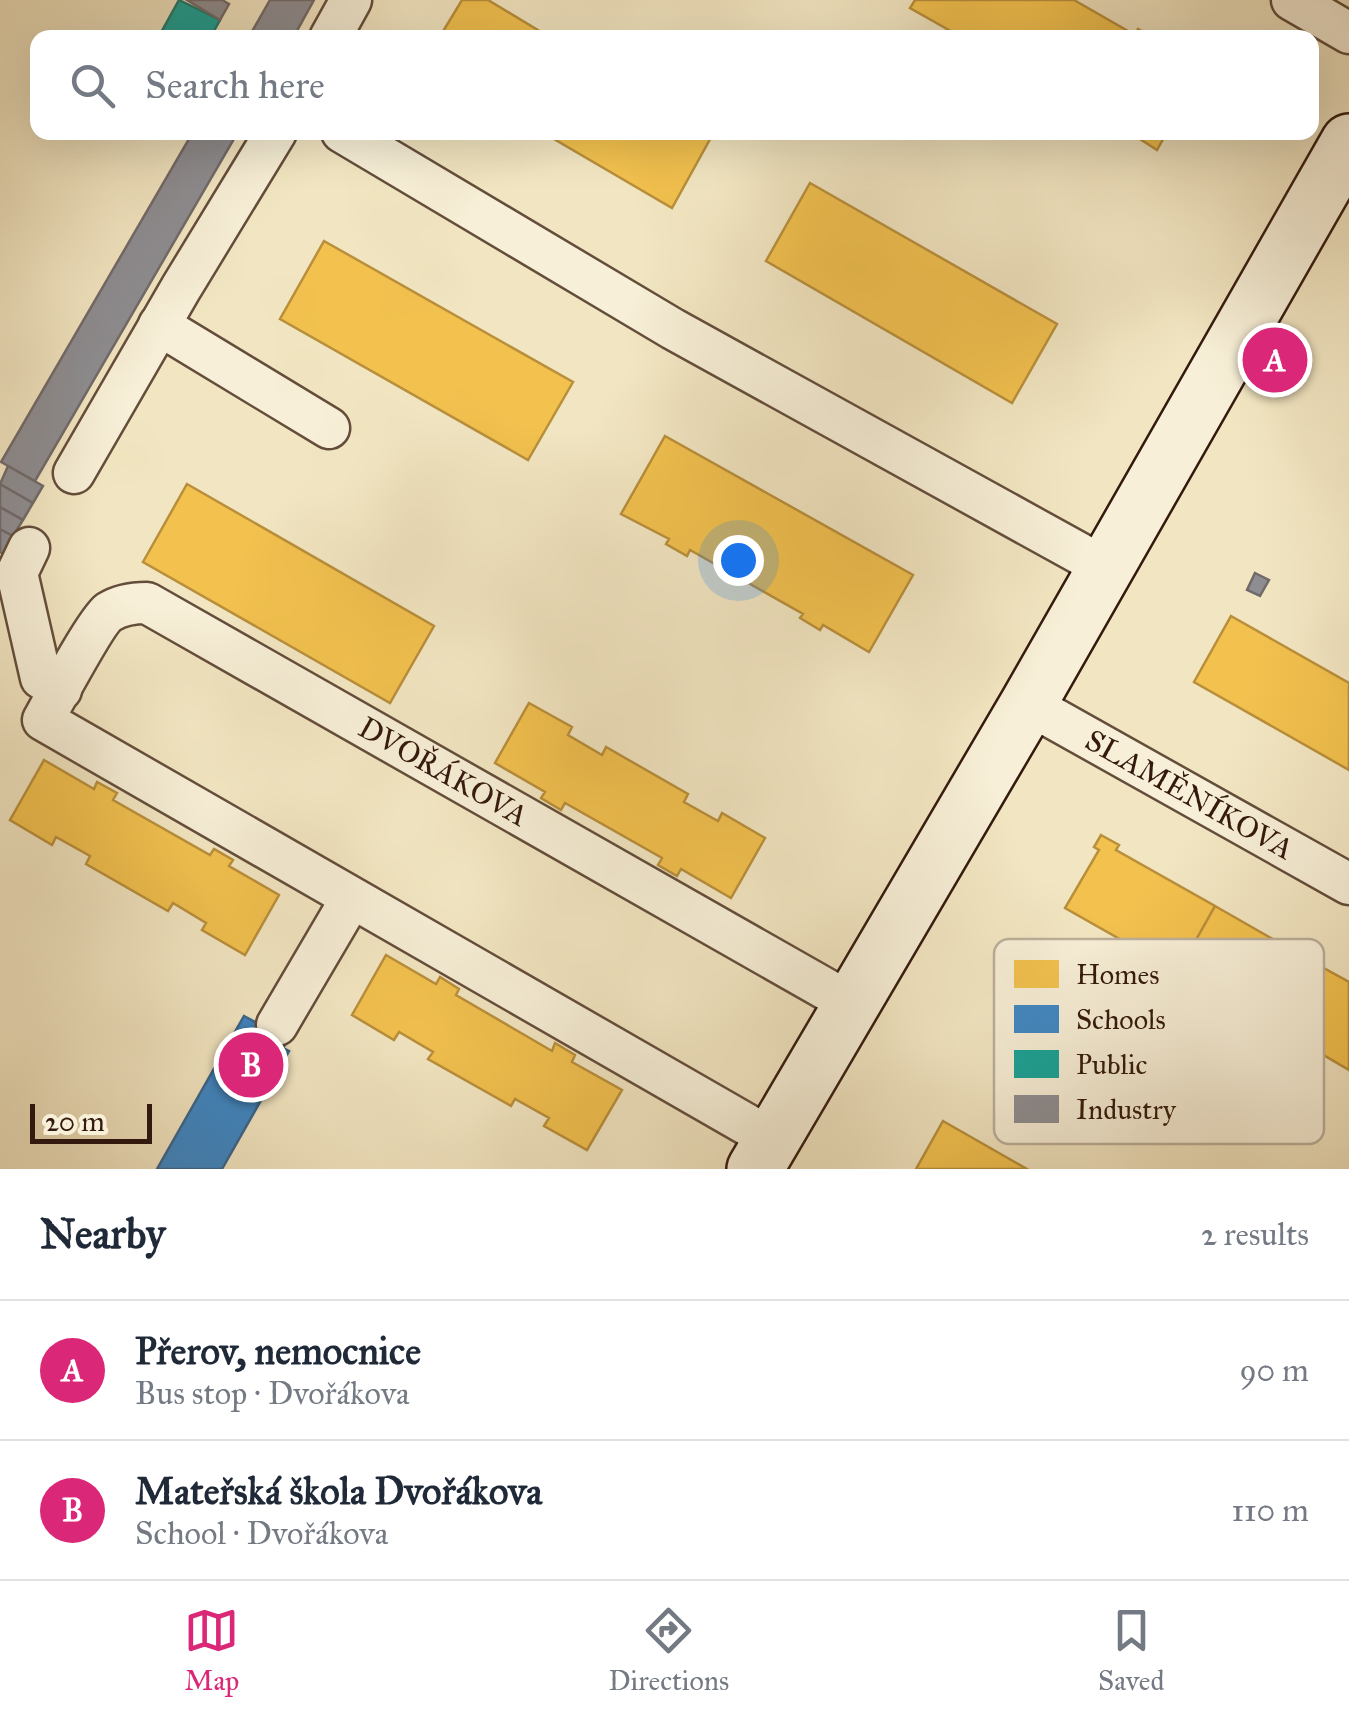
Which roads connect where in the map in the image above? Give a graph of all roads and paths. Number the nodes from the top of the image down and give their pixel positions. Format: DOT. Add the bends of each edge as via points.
graph roads {
  1 [pos="351,0"];
  2 [pos="1292,0"];
  3 [pos="334,30"];
  4 [pos="1349,32"];
  5 [pos="271,140"];
  6 [pos="356,140"];
  7 [pos="1348,146"];
  8 [pos="1334,203"];
  9 [pos="160,326"];
  10 [pos="329,428"];
  11 [pos="74,473"];
  12 [pos="29,548"];
  13 [pos="1106,568"];
  14 [pos="61,690"];
  15 [pos="1028,704"];
  16 [pos="1349,884"];
  17 [pos="351,900"];
  18 [pos="852,1004"];
  19 [pos="277,1025"];
  20 [pos="763,1154"];
  1 -- 3 [label="street"];
  2 -- 4 [label="street"];
  5 -- 9 [label="street"];
  6 -- 13 [label="street" via="690,338"];
  7 -- 8 [label="main road, DVOŘÁKOVA"];
  8 -- 13 [label="main road, DVOŘÁKOVA"];
  9 -- 10 [label="street"];
  9 -- 11 [label="street"];
  12 -- 14 [label="street" via="17,573 41,678"];
  13 -- 15 [label="main road, DVOŘÁKOVA"];
  14 -- 17 [label="street, DVOŘÁKOVA" via="43,720"];
  14 -- 18 [label="street, DVOŘÁKOVA" via="107,613 148,603"];
  15 -- 16 [label="street, SLAMĚNÍKOVA"];
  15 -- 18 [label="main road, DVOŘÁKOVA"];
  17 -- 19 [label="street"];
  17 -- 20 [label="street, DVOŘÁKOVA"];
  18 -- 20 [label="main road, DVOŘÁKOVA"];
}
